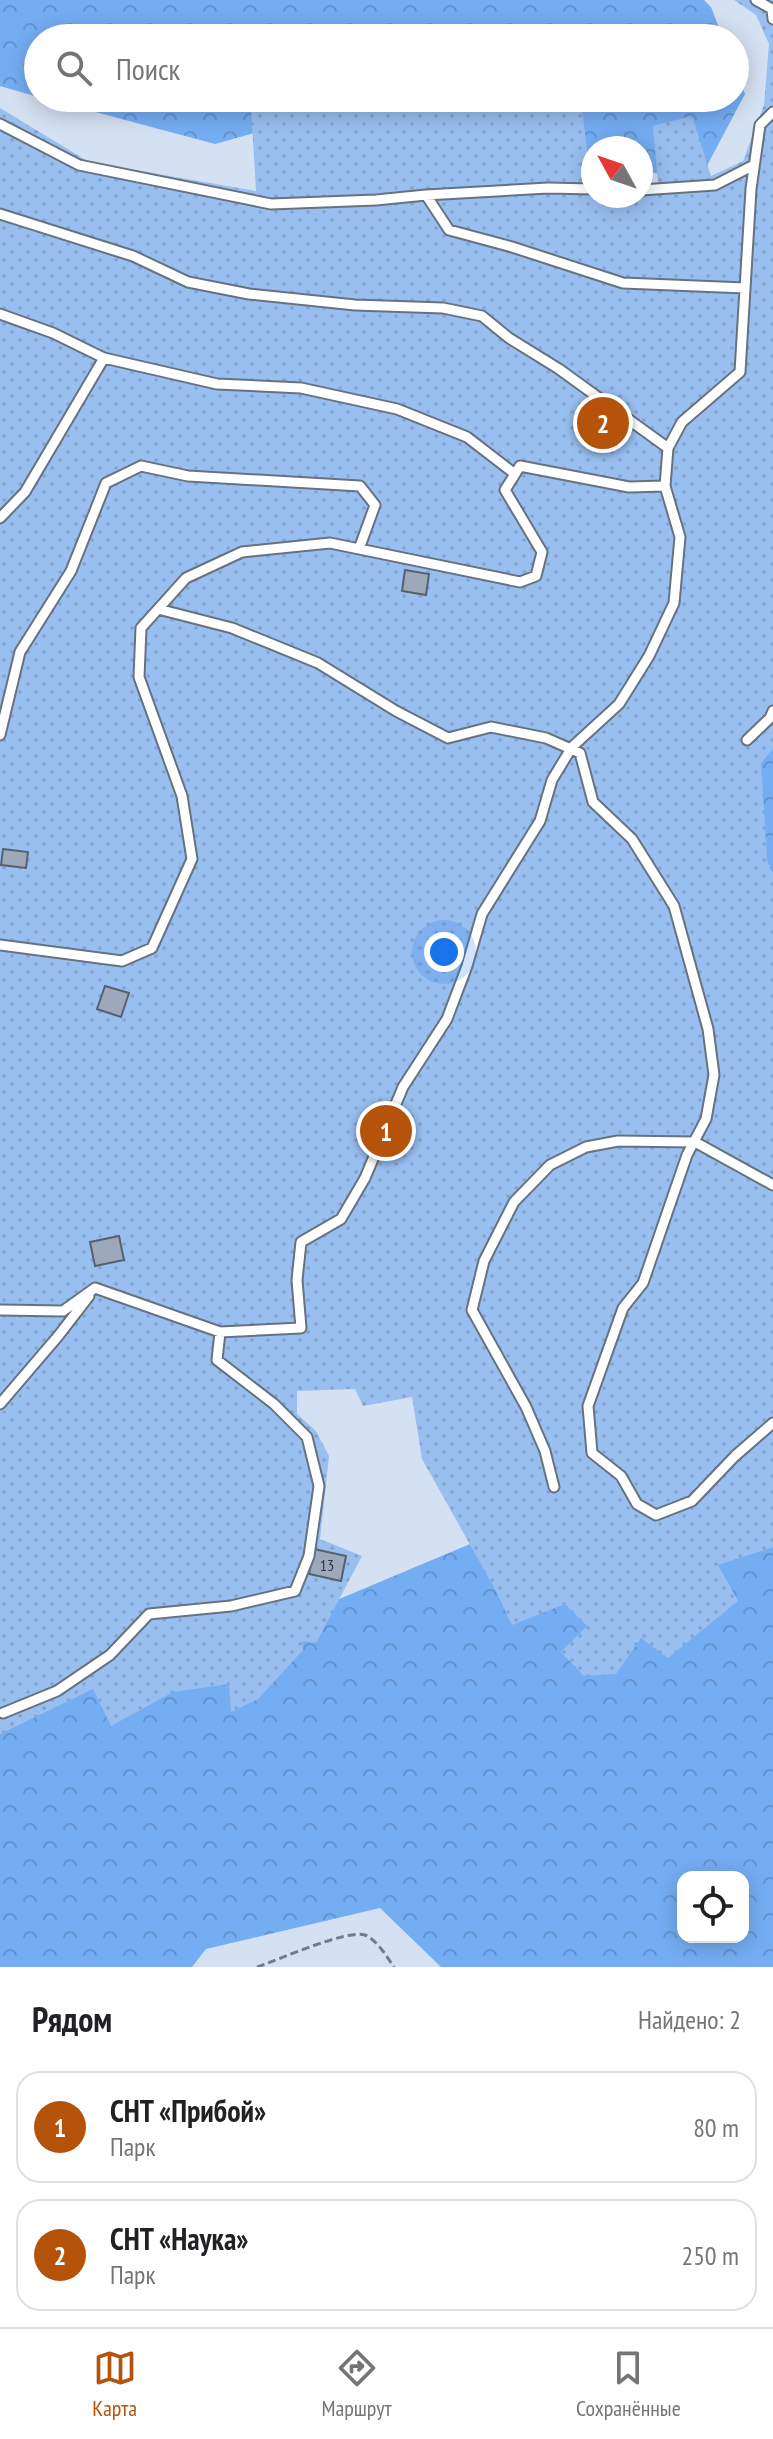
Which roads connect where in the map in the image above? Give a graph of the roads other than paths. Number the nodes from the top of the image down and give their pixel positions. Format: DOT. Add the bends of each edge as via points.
graph roads {
  1 [pos="756,0"];
  2 [pos="773,19"];
  3 [pos="773,112"];
  4 [pos="0,124"];
  5 [pos="754,165"];
  6 [pos="581,189"];
  7 [pos="653,189"];
  8 [pos="426,195"];
  9 [pos="0,214"];
  10 [pos="745,288"];
  11 [pos="0,314"];
  12 [pos="104,358"];
  13 [pos="668,448"];
  14 [pos="515,474"];
  15 [pos="665,486"];
  16 [pos="0,518"];
  17 [pos="359,549"];
  18 [pos="158,609"];
  19 [pos="773,711"];
  20 [pos="0,735"];
  21 [pos="747,740"];
  22 [pos="572,747"];
  23 [pos="0,945"];
  24 [pos="695,1142"];
  25 [pos="773,1185"];
  26 [pos="95,1288"];
  27 [pos="0,1310"];
  28 [pos="220,1332"];
  29 [pos="0,1404"];
  30 [pos="773,1423"];
  31 [pos="554,1487"];
  32 [pos="3,1713"];
  1 -- 2 [label="lane" via="772,9"];
  3 -- 5 [label="lane" via="760,125"];
  4 -- 8 [label="lane" via="79,165 271,204"];
  5 -- 7 [label="lane" via="715,185"];
  5 -- 10 [label="lane"];
  6 -- 8 [label="lane"];
  8 -- 10 [label="lane" via="449,230 623,283"];
  9 -- 13 [label="lane" via="133,256 188,282 249,294 443,308 482,316"];
  10 -- 13 [label="lane" via="740,372 682,422"];
  11 -- 12 [label="lane"];
  12 -- 14 [label="lane" via="217,384 301,388 397,409 467,437"];
  12 -- 16 [label="lane" via="25,492"];
  13 -- 15 [label="lane"];
  14 -- 15 [label="lane" via="520,466 629,487"];
  14 -- 17 [label="lane" via="505,490 542,552 536,576 520,582"];
  15 -- 22 [label="lane" via="680,537 674,603 619,704"];
  17 -- 18 [label="lane" via="330,543 242,552 186,578"];
  17 -- 20 [label="lane" via="375,505 360,486 188,476 141,466 106,483 71,571 20,652"];
  18 -- 22 [label="lane" via="232,628 318,663 448,738 491,727"];
  18 -- 23 [label="lane" via="141,628 139,677 182,796 192,859 152,948 122,961"];
  19 -- 21 [label="lane"];
  22 -- 24 [label="lane" via="580,753 593,802 632,839 674,906 708,1029 714,1075 706,1119"];
  22 -- 28 [label="lane" via="552,780 540,821 482,914 447,1019 403,1087 365,1178 341,1219 301,1242 301,1328"];
  24 -- 25 [label="lane"];
  24 -- 30 [label="lane" via="643,1283 623,1308 588,1406 592,1453 621,1476 637,1504 656,1515 692,1501"];
  24 -- 31 [label="lane" via="618,1141 586,1147 550,1165 514,1202 484,1261 472,1310 526,1407"];
  26 -- 27 [label="lane" via="63,1311"];
  26 -- 28 [label="lane"];
  26 -- 29 [label="lane"];
  28 -- 32 [label="lane" via="217,1360 307,1437 319,1486 309,1556 295,1591 231,1606 149,1614 110,1655 57,1691"];
}
